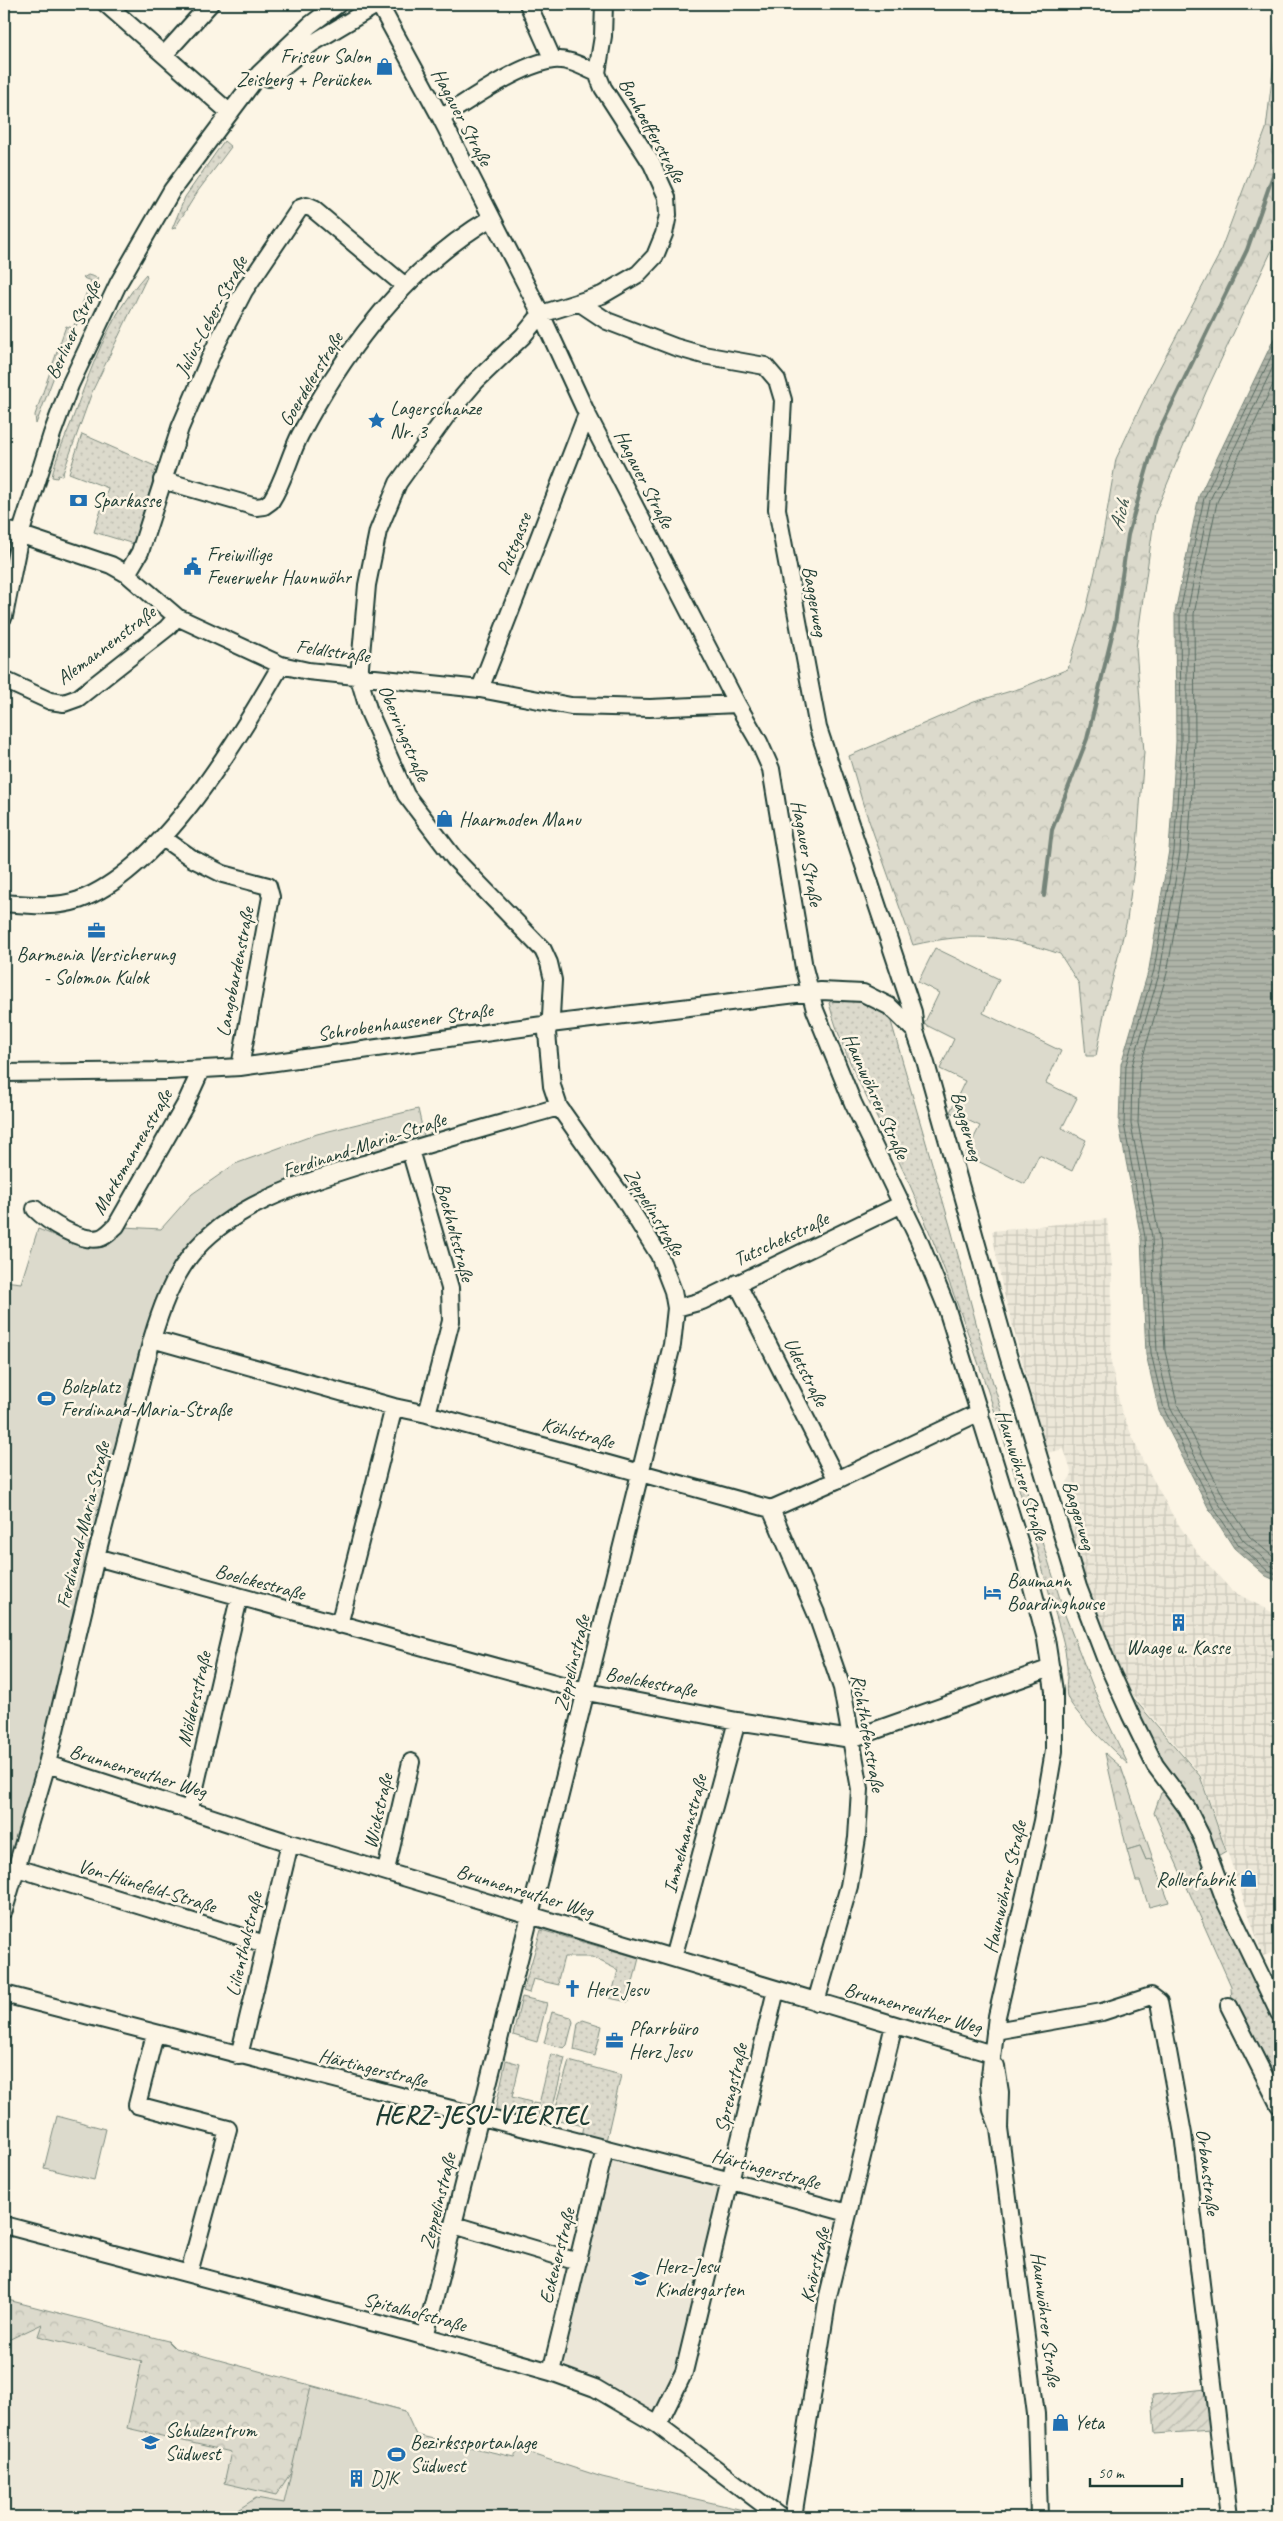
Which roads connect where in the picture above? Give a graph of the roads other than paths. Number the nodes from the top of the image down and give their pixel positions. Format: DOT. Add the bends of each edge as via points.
graph roads {
  1 [pos="106,4"];
  2 [pos="210,4"];
  3 [pos="338,4"];
  4 [pos="379,4"];
  5 [pos="528,4"];
  6 [pos="604,4"];
  7 [pos="164,55"];
  8 [pos="553,60"];
  9 [pos="597,73"];
  10 [pos="247,93"];
  11 [pos="230,112"];
  12 [pos="441,118"];
  13 [pos="491,218"];
  14 [pos="405,286"];
  15 [pos="580,303"];
  16 [pos="541,314"];
  17 [pos="587,414"];
  18 [pos="162,480"];
  19 [pos="4,529"];
  20 [pos="20,535"];
  21 [pos="126,574"];
  22 [pos="4,616"];
  23 [pos="176,617"];
  24 [pos="281,665"];
  25 [pos="359,678"];
  26 [pos="4,680"];
  27 [pos="480,689"];
  28 [pos="737,704"];
  29 [pos="163,838"];
  30 [pos="4,903"];
  31 [pos="810,993"];
  32 [pos="550,1024"];
  33 [pos="915,1031"];
  34 [pos="240,1067"];
  35 [pos="201,1070"];
  36 [pos="4,1073"];
  37 [pos="560,1107"];
  38 [pos="410,1150"];
  39 [pos="902,1204"];
  40 [pos="35,1209"];
  41 [pos="737,1283"];
  42 [pos="676,1308"];
  43 [pos="152,1338"];
  44 [pos="394,1408"];
  45 [pos="980,1412"];
  46 [pos="427,1414"];
  47 [pos="639,1472"];
  48 [pos="837,1480"];
  49 [pos="771,1508"];
  50 [pos="96,1558"];
  51 [pos="239,1598"];
  52 [pos="339,1625"];
  53 [pos="1051,1668"];
  54 [pos="587,1692"];
  55 [pos="737,1721"];
  56 [pos="851,1739"];
  57 [pos="411,1762"];
  58 [pos="47,1764"];
  59 [pos="190,1809"];
  60 [pos="290,1842"];
  61 [pos="17,1868"];
  62 [pos="386,1870"];
  63 [pos="4,1910"];
  64 [pos="530,1914"];
  65 [pos="265,1944"];
  66 [pos="673,1958"];
  67 [pos="776,1990"];
  68 [pos="4,1994"];
  69 [pos="816,2002"];
  70 [pos="1229,2006"];
  71 [pos="1279,2013"];
  72 [pos="894,2025"];
  73 [pos="995,2031"];
  74 [pos="155,2034"];
  75 [pos="992,2054"];
  76 [pos="239,2056"];
  77 [pos="1279,2105"];
  78 [pos="481,2118"];
  79 [pos="605,2149"];
  80 [pos="731,2181"];
  81 [pos="848,2214"];
  82 [pos="4,2225"];
  83 [pos="454,2225"];
  84 [pos="578,2262"];
  85 [pos="189,2273"];
  86 [pos="425,2337"];
  87 [pos="551,2372"];
  88 [pos="658,2425"];
  89 [pos="780,2517"];
  90 [pos="793,2517"];
  91 [pos="1039,2517"];
  92 [pos="1228,2517"];
  1 -- 7 [label="street"];
  2 -- 7 [label="street"];
  3 -- 10 [label="street, Berliner Straße" via="283,50 259,74"];
  4 -- 10 [label="street, Berliner Straße" via="311,44"];
  4 -- 12 [label="street, Hagauer Straße"];
  5 -- 8 [label="street"];
  6 -- 9 [label="street, Bonhoefferstraße"];
  7 -- 11 [label="street"];
  8 -- 9 [label="street, Bonhoefferstraße" via="571,62"];
  8 -- 12 [label="street" via="519,72"];
  9 -- 15 [label="street, Bonhoefferstraße" via="603,88 652,164 667,198 668,215 655,256 638,274 602,295"];
  10 -- 11 [label="street, Berliner Straße"];
  11 -- 20 [label="street, Berliner Straße" via="172,190 119,282 70,385"];
  12 -- 13 [label="street, Hagauer Straße"];
  13 -- 14 [label="street, Goerdelerstraße" via="459,240"];
  13 -- 16 [label="street, Hagauer Straße"];
  14 -- 18 [label="street, Goerdelerstraße" via="376,318 334,375 300,437 271,501 256,507"];
  14 -- 18 [label="street, Julius-Leber-Straße" via="313,209 300,208 244,291 185,415"];
  15 -- 16 [label="street, Bonhoefferstraße"];
  15 -- 33 [label="street, Baggerweg" via="607,321 675,347 765,366 777,380 783,400 777,509 818,728 913,1012"];
  16 -- 17 [label="street, Hagauer Straße"];
  16 -- 25 [label="street, Oberringstraße" via="447,414 398,483 378,531 367,585"];
  17 -- 27 [label="street, Puttgasse"];
  17 -- 28 [label="street, Hagauer Straße"];
  18 -- 21 [label="street, Julius-Leber-Straße" via="140,552"];
  19 -- 20 [label="street"];
  20 -- 21 [label="street" via="96,558"];
  20 -- 22 [label="street, Berliner Straße"];
  21 -- 23 [label="street"];
  23 -- 24 [label="street"];
  23 -- 26 [label="street, Alemannenstraße" via="167,628 78,698 64,703 50,701"];
  24 -- 25 [label="street, Feldlstraße"];
  24 -- 29 [label="street, Feldlstraße" via="212,776"];
  25 -- 27 [label="street, Feldlstraße"];
  25 -- 32 [label="street, Oberringstraße" via="369,712 406,795 454,858 542,950 550,963 553,980"];
  27 -- 28 [label="street, Feldlstraße" via="571,706 650,708"];
  28 -- 31 [label="street, Hagauer Straße" via="771,769"];
  29 -- 30 [label="street, Feldlstraße" via="98,892 58,905"];
  29 -- 34 [label="street, Langobardenstraße" via="193,859 223,874 268,886 271,897"];
  31 -- 32 [label="street, Schrobenhausener Straße"];
  31 -- 33 [label="street, Baggerweg" via="863,993 889,1006"];
  31 -- 39 [label="street, Haunwöhrer Straße" via="840,1073"];
  32 -- 34 [label="street, Schrobenhausener Straße"];
  32 -- 37 [label="street, Zeppelinstraße" via="547,1033 552,1086"];
  33 -- 71 [label="street, Baggerweg" via="1078,1587 1130,1714 1155,1765 1187,1808 1202,1838 1226,1903"];
  34 -- 35 [label="street, Schrobenhausener Straße"];
  35 -- 36 [label="street, Schrobenhausener Straße"];
  35 -- 40 [label="street, Markomannenstraße" via="116,1226 106,1236 82,1237 61,1228"];
  37 -- 38 [label="street, Ferdinand-Maria-Straße"];
  37 -- 42 [label="street, Zeppelinstraße" via="659,1255"];
  38 -- 43 [label="street, Ferdinand-Maria-Straße" via="309,1182 238,1214 191,1255 162,1304"];
  38 -- 46 [label="street, Bockholtstraße" via="450,1288 452,1321"];
  39 -- 41 [label="street, Tutschekstraße"];
  39 -- 45 [label="street, Haunwöhrer Straße" via="946,1306"];
  41 -- 42 [label="street, Tutschekstraße" via="702,1301"];
  41 -- 48 [label="street, Udetstraße"];
  42 -- 47 [label="street, Zeppelinstraße" via="672,1345"];
  43 -- 44 [label="street, Köhlstraße"];
  43 -- 50 [label="street, Ferdinand-Maria-Straße"];
  44 -- 46 [label="street, Köhlstraße"];
  44 -- 52 [label="street"];
  45 -- 48 [label="street"];
  45 -- 53 [label="street, Haunwöhrer Straße" via="1039,1605"];
  46 -- 47 [label="street, Köhlstraße"];
  47 -- 49 [label="street, Köhlstraße"];
  47 -- 54 [label="street, Zeppelinstraße"];
  48 -- 49 [label="street"];
  49 -- 56 [label="street, Richthofenstraße" via="816,1613 839,1679"];
  50 -- 51 [label="street, Boelckestraße"];
  50 -- 58 [label="street, Ferdinand-Maria-Straße"];
  51 -- 52 [label="street, Boelckestraße"];
  51 -- 59 [label="street, Möldersstraße"];
  52 -- 54 [label="street, Boelckestraße"];
  53 -- 56 [label="street, Boelckestraße"];
  53 -- 73 [label="street, Haunwöhrer Straße" via="1055,1722 1050,1779"];
  54 -- 55 [label="street, Boelckestraße"];
  54 -- 64 [label="street, Zeppelinstraße"];
  55 -- 56 [label="street, Boelckestraße"];
  55 -- 66 [label="street, Immelmannstraße"];
  56 -- 69 [label="street, Richthofenstraße" via="860,1789 857,1838 849,1886"];
  57 -- 62 [label="street, Wickstraße"];
  58 -- 59 [label="street, Brunnenreuther Weg"];
  58 -- 61 [label="street, Ferdinand-Maria-Straße"];
  59 -- 60 [label="street, Brunnenreuther Weg"];
  60 -- 62 [label="street, Brunnenreuther Weg"];
  60 -- 65 [label="street, Lilienthalstraße"];
  61 -- 63 [label="street, Ferdinand-Maria-Straße"];
  61 -- 65 [label="street, Von-Hünefeld-Straße"];
  62 -- 64 [label="street, Brunnenreuther Weg"];
  64 -- 66 [label="street, Brunnenreuther Weg"];
  64 -- 78 [label="street, Zeppelinstraße"];
  65 -- 76 [label="street, Lilienthalstraße"];
  66 -- 67 [label="street, Brunnenreuther Weg"];
  67 -- 69 [label="street, Brunnenreuther Weg"];
  67 -- 80 [label="street, Sprengstraße"];
  68 -- 74 [label="street, Härtingerstraße"];
  69 -- 72 [label="street, Brunnenreuther Weg"];
  70 -- 77 [label="street"];
  72 -- 75 [label="street, Brunnenreuther Weg"];
  72 -- 81 [label="street, Knörstraße"];
  73 -- 75 [label="street, Haunwöhrer Straße"];
  73 -- 92 [label="street, Orbanstraße" via="1102,2012 1152,1996 1159,2002 1183,2134"];
  74 -- 76 [label="street, Härtingerstraße"];
  74 -- 85 [label="street" via="137,2105 228,2129"];
  75 -- 91 [label="street, Haunwöhrer Straße" via="989,2093 999,2128 1036,2414"];
  76 -- 78 [label="street, Härtingerstraße"];
  78 -- 79 [label="street, Härtingerstraße"];
  78 -- 83 [label="street, Zeppelinstraße"];
  79 -- 80 [label="street, Härtingerstraße"];
  79 -- 84 [label="street, Eckenerstraße"];
  80 -- 81 [label="street, Härtingerstraße"];
  80 -- 88 [label="street, Sprengstraße" via="684,2372"];
  81 -- 90 [label="street, Knörstraße" via="828,2296"];
  82 -- 85 [label="street, Spitalhofstraße"];
  83 -- 84 [label="street"];
  83 -- 86 [label="street, Zeppelinstraße"];
  84 -- 87 [label="street, Eckenerstraße"];
  85 -- 86 [label="street, Spitalhofstraße"];
  86 -- 87 [label="street, Spitalhofstraße"];
  87 -- 88 [label="street, Spitalhofstraße" via="595,2388"];
  88 -- 89 [label="street, Spitalhofstraße"];
}
